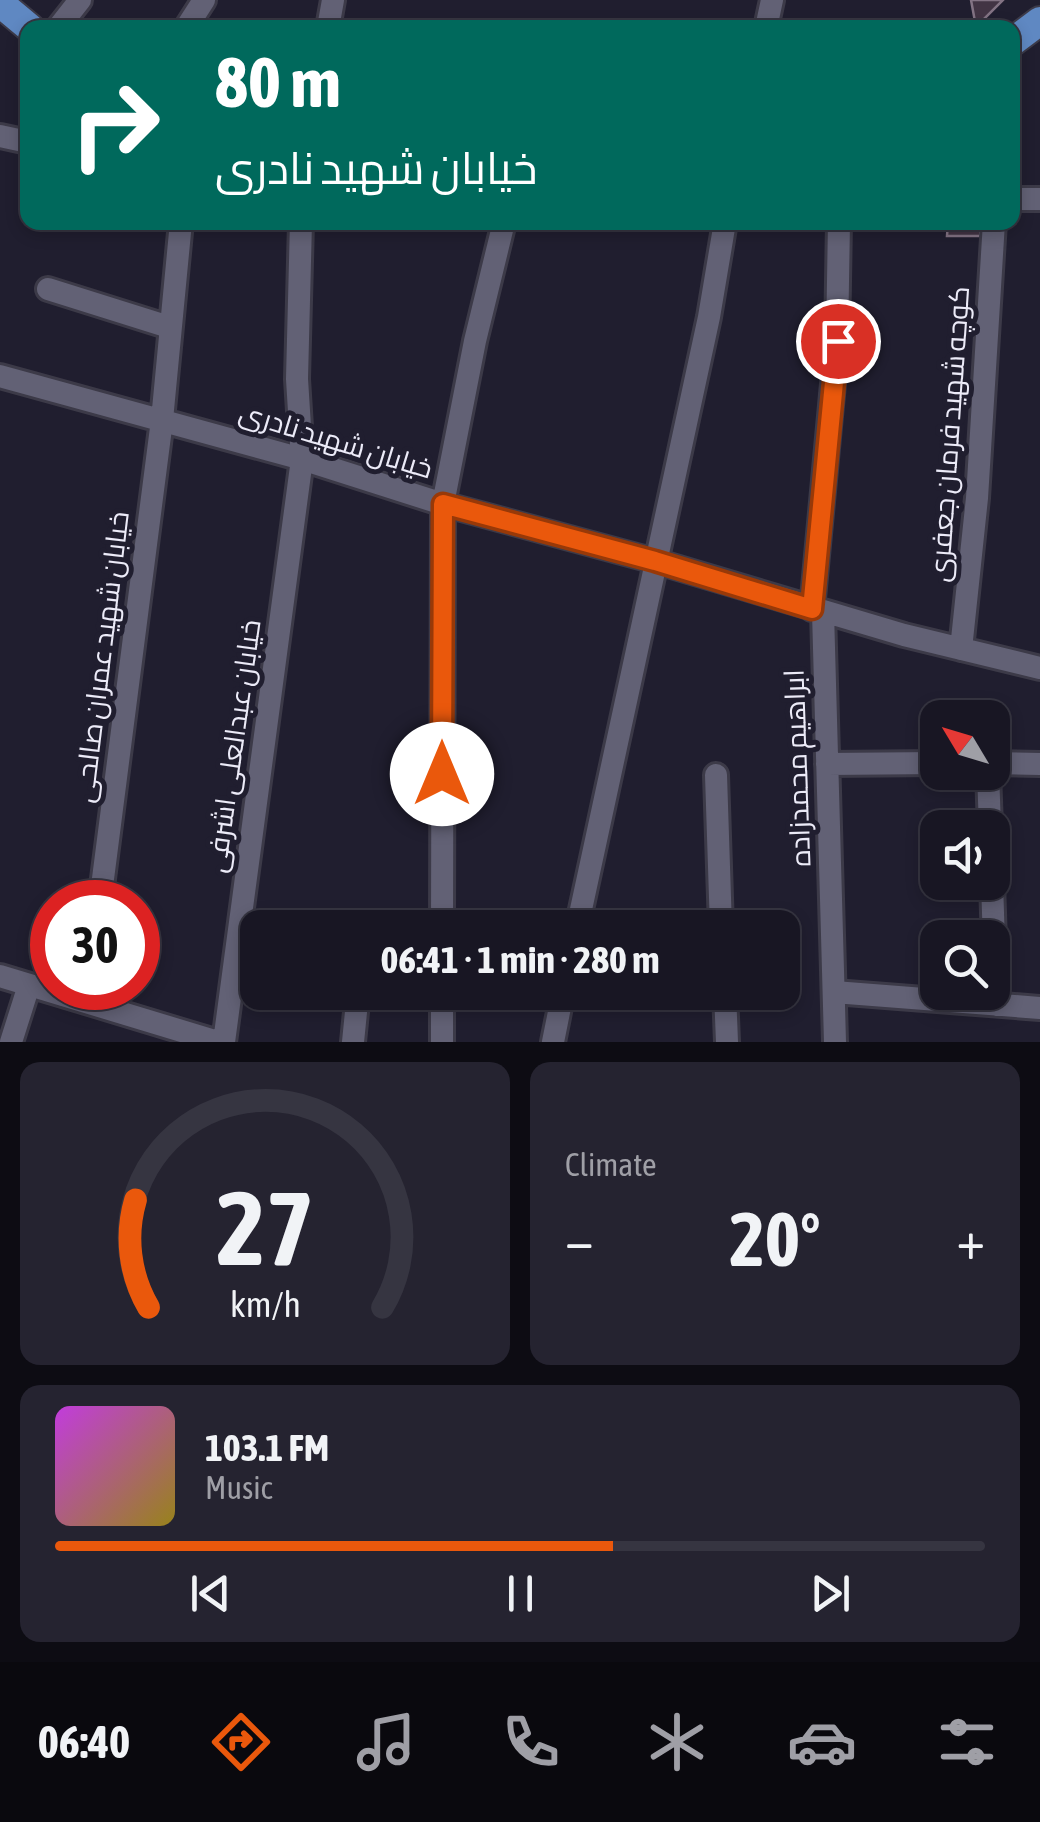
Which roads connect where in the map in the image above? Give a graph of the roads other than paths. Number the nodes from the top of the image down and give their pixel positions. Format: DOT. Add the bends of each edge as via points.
graph roads {
  1 [pos="80,0"];
  2 [pos="0,3"];
  3 [pos="20,20"];
  4 [pos="64,20"];
  5 [pos="180,230"];
  6 [pos="301,230"];
  7 [pos="502,230"];
  8 [pos="724,230"];
  9 [pos="839,230"];
  10 [pos="994,230"];
  11 [pos="48,289"];
  12 [pos="168,326"];
  13 [pos="0,376"];
  14 [pos="162,420"];
  15 [pos="302,459"];
  16 [pos="443,504"];
  17 [pos="655,561"];
  18 [pos="818,610"];
  19 [pos="961,649"];
  20 [pos="1040,668"];
  21 [pos="920,763"];
  22 [pos="1010,763"];
  23 [pos="827,764"];
  24 [pos="1040,764"];
  25 [pos="716,776"];
  26 [pos="103,880"];
  27 [pos="442,910"];
  28 [pos="581,910"];
  29 [pos="721,910"];
  30 [pos="0,976"];
  31 [pos="29,985"];
  32 [pos="0,986"];
  33 [pos="834,992"];
  34 [pos="920,998"];
  35 [pos="1010,1005"];
  36 [pos="1040,1008"];
  37 [pos="130,1010"];
  38 [pos="356,1010"];
  39 [pos="442,1010"];
  40 [pos="559,1010"];
  41 [pos="725,1010"];
  42 [pos="12,1042"];
  43 [pos="221,1042"];
  44 [pos="353,1042"];
  45 [pos="442,1042"];
  46 [pos="552,1042"];
  47 [pos="727,1042"];
  48 [pos="835,1042"];
  1 -- 4 [label="street"];
  2 -- 3 [label="main road"];
  5 -- 12 [label="street, خیابان شهید عمران صالحی"];
  6 -- 15 [label="street, خیابان عبدالعلی اشرفی" via="296,379"];
  7 -- 16 [label="street"];
  8 -- 17 [label="street"];
  9 -- 18 [label="street, ابراهیم محمدزاده" via="838,341"];
  10 -- 19 [label="street, کوچه شهید فرمان جعفری"];
  11 -- 12 [label="street"];
  12 -- 14 [label="street, خیابان شهید عمران صالحی"];
  13 -- 14 [label="street, خیابان شهید نادری"];
  14 -- 15 [label="street, خیابان شهید نادری"];
  14 -- 26 [label="street, خیابان شهید عمران صالحی"];
  15 -- 16 [label="street, خیابان شهید نادری"];
  15 -- 43 [label="street, خیابان عبدالعلی اشرفی"];
  16 -- 17 [label="street, خیابان شهید نادری"];
  16 -- 27 [label="street"];
  17 -- 18 [label="street, خیابان شهید نادری"];
  17 -- 28 [label="street"];
  18 -- 19 [label="street, خیابان شهید نادری"];
  18 -- 23 [label="street, ابراهیم محمدزاده"];
  19 -- 20 [label="street, خیابان شهید نادری"];
  21 -- 23 [label="street"];
  22 -- 24 [label="street"];
  23 -- 33 [label="street, ابراهیم محمدزاده"];
  25 -- 29 [label="street"];
  30 -- 31 [label="street"];
  31 -- 32 [label="street"];
  31 -- 42 [label="street"];
  33 -- 34 [label="street"];
  33 -- 48 [label="street, ابراهیم محمدزاده"];
  35 -- 36 [label="street"];
  37 -- 43 [label="street"];
  38 -- 44 [label="street"];
  39 -- 45 [label="street"];
  40 -- 46 [label="street"];
  41 -- 47 [label="street"];
}
